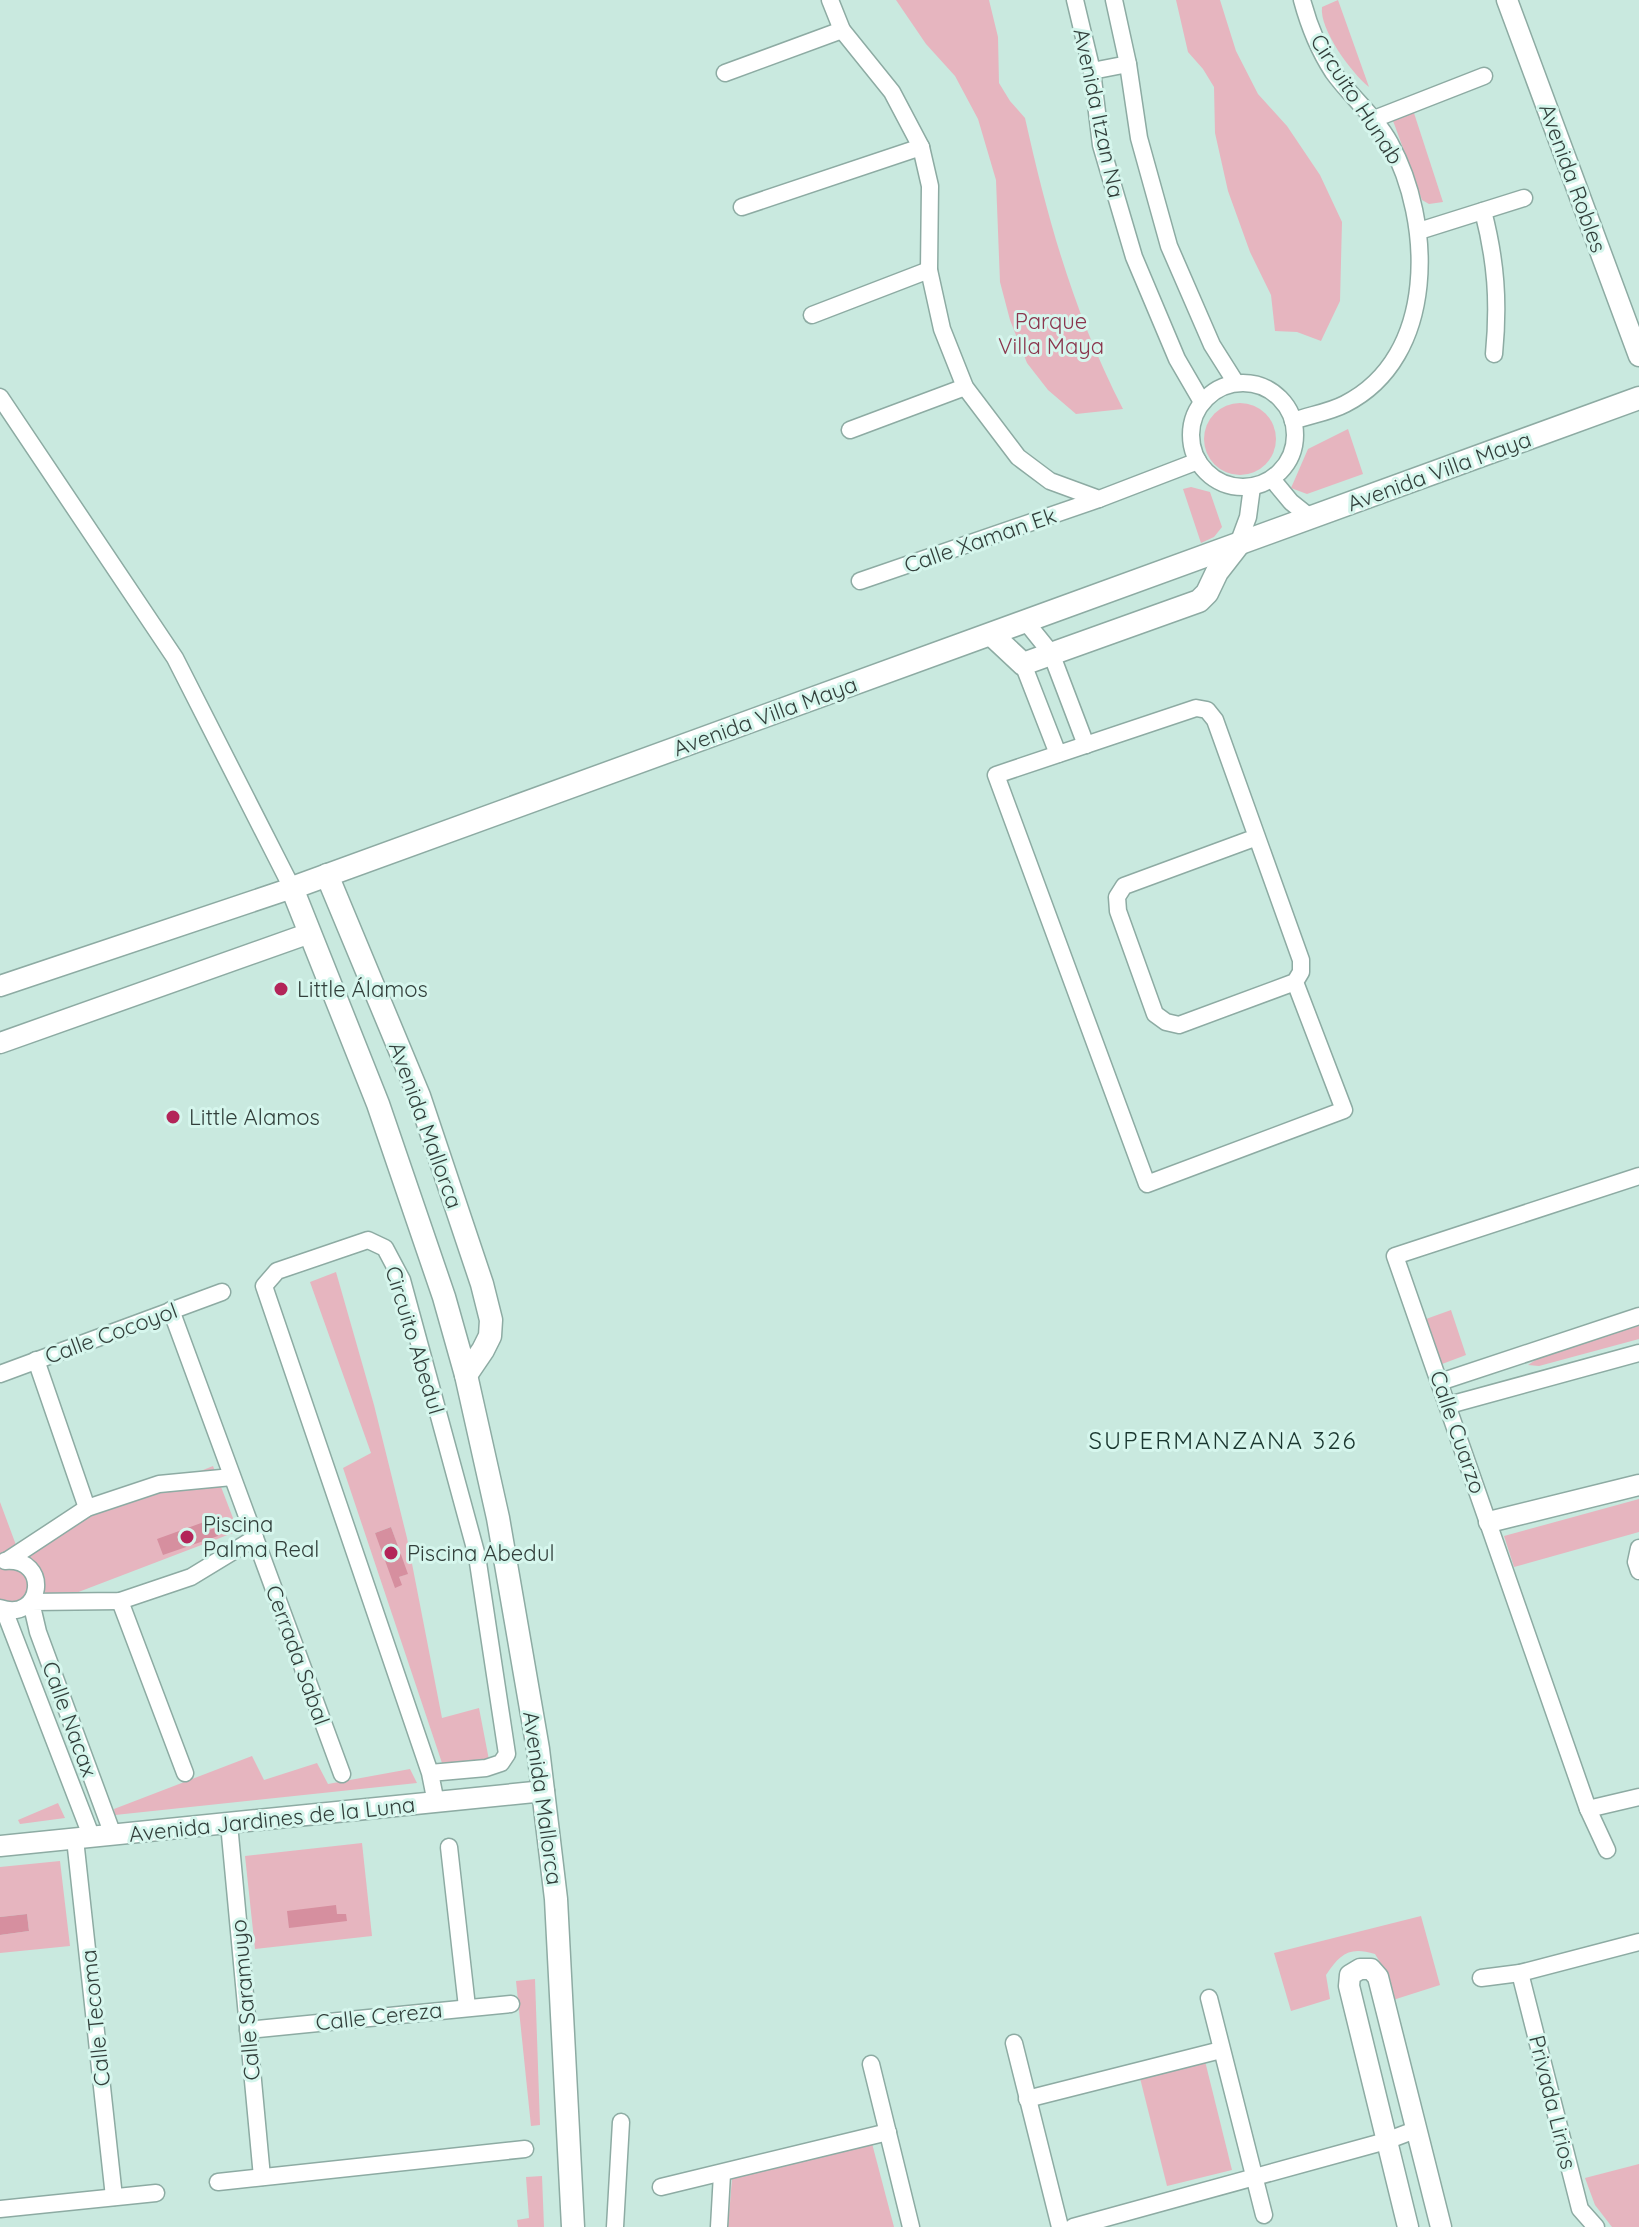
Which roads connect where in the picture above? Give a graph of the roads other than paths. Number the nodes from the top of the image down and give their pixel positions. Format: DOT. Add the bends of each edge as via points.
graph roads {
  1 [pos="830,0"];
  2 [pos="1075,0"];
  3 [pos="1114,0"];
  4 [pos="1507,0"];
  5 [pos="1304,1"];
  6 [pos="842,30"];
  7 [pos="1128,64"];
  8 [pos="1092,71"];
  9 [pos="725,73"];
  10 [pos="1484,76"];
  11 [pos="1374,119"];
  12 [pos="921,147"];
  13 [pos="1524,198"];
  14 [pos="742,207"];
  15 [pos="1483,211"];
  16 [pos="1419,231"];
  17 [pos="929,270"];
  18 [pos="812,315"];
  19 [pos="1494,354"];
  20 [pos="1639,356"];
  21 [pos="1236,383"];
  22 [pos="965,387"];
  23 [pos="0,397"];
  24 [pos="1639,398"];
  25 [pos="1202,402"];
  26 [pos="1293,421"];
  27 [pos="850,430"];
  28 [pos="1198,461"];
  29 [pos="1272,479"];
  30 [pos="1252,487"];
  31 [pos="1099,499"];
  32 [pos="1311,518"];
  33 [pos="1238,544"];
  34 [pos="860,581"];
  35 [pos="1026,622"];
  36 [pos="992,635"];
  37 [pos="1051,653"];
  38 [pos="1023,664"];
  39 [pos="1086,745"];
  40 [pos="1058,754"];
  41 [pos="1257,837"];
  42 [pos="327,875"];
  43 [pos="292,888"];
  44 [pos="310,933"];
  45 [pos="1295,982"];
  46 [pos="0,986"];
  47 [pos="0,1043"];
  48 [pos="1639,1176"];
  49 [pos="222,1292"];
  50 [pos="171,1310"];
  51 [pos="1639,1316"];
  52 [pos="1639,1353"];
  53 [pos="36,1360"];
  54 [pos="0,1374"];
  55 [pos="466,1375"];
  56 [pos="1440,1382"];
  57 [pos="1449,1405"];
  58 [pos="232,1477"];
  59 [pos="1639,1485"];
  60 [pos="87,1508"];
  61 [pos="1489,1522"];
  62 [pos="255,1538"];
  63 [pos="1639,1548"];
  64 [pos="4,1561"];
  65 [pos="1639,1571"];
  66 [pos="120,1601"];
  67 [pos="31,1602"];
  68 [pos="1,1611"];
  69 [pos="185,1773"];
  70 [pos="430,1773"];
  71 [pos="342,1774"];
  72 [pos="544,1791"];
  73 [pos="1639,1797"];
  74 [pos="436,1803"];
  75 [pos="1588,1809"];
  76 [pos="229,1824"];
  77 [pos="113,1835"];
  78 [pos="84,1839"];
  79 [pos="0,1846"];
  80 [pos="449,1847"];
  81 [pos="1607,1850"];
  82 [pos="1639,1942"];
  83 [pos="1520,1973"];
  84 [pos="1481,1978"];
  85 [pos="1209,1998"];
  86 [pos="511,2004"];
  87 [pos="467,2007"];
  88 [pos="248,2030"];
  89 [pos="1014,2043"];
  90 [pos="1221,2050"];
  91 [pos="871,2064"];
  92 [pos="1027,2099"];
  93 [pos="621,2122"];
  94 [pos="1415,2130"];
  95 [pos="888,2132"];
  96 [pos="1386,2141"];
  97 [pos="525,2149"];
  98 [pos="722,2174"];
  99 [pos="262,2177"];
  100 [pos="1255,2177"];
  101 [pos="218,2182"];
  102 [pos="661,2187"];
  103 [pos="156,2193"];
  104 [pos="114,2197"];
  105 [pos="0,2209"];
  106 [pos="1264,2215"];
  107 [pos="573,2227"];
  108 [pos="615,2227"];
  109 [pos="719,2227"];
  110 [pos="911,2227"];
  111 [pos="1060,2227"];
  112 [pos="1073,2227"];
  113 [pos="1408,2227"];
  114 [pos="1441,2227"];
  115 [pos="1596,2227"];
  1 -- 6 [label="street"];
  2 -- 8 [label="street, Avenida Itzan Na"];
  3 -- 7 [label="street, Avenida Itzan Na"];
  4 -- 20 [label="street, Avenida Robles"];
  5 -- 11 [label="street, Circuito Hunab" via="1312,36 1334,73"];
  6 -- 9 [label="street"];
  6 -- 12 [label="street" via="892,92"];
  7 -- 8 [label="street"];
  7 -- 21 [label="street, Avenida Itzan Na" via="1139,138 1169,246 1212,345"];
  8 -- 25 [label="street, Avenida Itzan Na" via="1101,145 1134,257 1177,359"];
  10 -- 11 [label="street"];
  11 -- 16 [label="street, Circuito Hunab" via="1403,168"];
  12 -- 14 [label="street"];
  12 -- 17 [label="street" via="930,186"];
  13 -- 15 [label="street"];
  15 -- 16 [label="street"];
  15 -- 19 [label="street" via="1494,253"];
  16 -- 26 [label="street, Circuito Hunab" via="1417,297 1394,358 1346,404"];
  17 -- 18 [label="street"];
  17 -- 22 [label="street" via="942,329"];
  21 -- 25 [label="street"];
  21 -- 26 [label="street" via="1265,387 1278,396"];
  22 -- 27 [label="street"];
  22 -- 31 [label="street" via="1018,457 1050,481"];
  23 -- 43 [label="street" via="175,658"];
  24 -- 32 [label="main road, Avenida Villa Maya"];
  25 -- 28 [label="street" via="1191,431"];
  26 -- 29 [label="street" via="1292,453"];
  28 -- 30 [label="street" via="1221,483"];
  28 -- 31 [label="street"];
  29 -- 30 [label="street"];
  29 -- 32 [label="street"];
  30 -- 33 [label="street"];
  31 -- 34 [label="street, Calle Xaman Ek"];
  32 -- 33 [label="main road, Avenida Villa Maya"];
  33 -- 35 [label="main road, Avenida Villa Maya"];
  33 -- 37 [label="main road" via="1199,601"];
  35 -- 36 [label="main road, Avenida Villa Maya"];
  35 -- 37 [label="street"];
  36 -- 38 [label="main road"];
  36 -- 42 [label="main road, Avenida Villa Maya"];
  37 -- 38 [label="main road"];
  37 -- 39 [label="street"];
  38 -- 40 [label="street"];
  39 -- 40 [label="street"];
  39 -- 41 [label="street" via="1196,708 1207,710"];
  40 -- 45 [label="street" via="996,775 1147,1184 1344,1110"];
  41 -- 45 [label="street" via="1301,960"];
  41 -- 45 [label="street" via="1124,886 1117,897 1118,911 1155,1014 1166,1022 1179,1025"];
  42 -- 43 [label="main road, Avenida Villa Maya"];
  42 -- 55 [label="main road, Avenida Mallorca" via="419,1096 482,1284 490,1336"];
  43 -- 44 [label="main road, Avenida Mallorca"];
  43 -- 46 [label="street"];
  44 -- 47 [label="street"];
  44 -- 55 [label="main road, Avenida Mallorca" via="378,1104"];
  48 -- 56 [label="street, Calle Cuarzo" via="1395,1256"];
  49 -- 50 [label="street, Calle Cocoyol"];
  50 -- 53 [label="street, Calle Cocoyol"];
  50 -- 58 [label="street, Cerrada Sabal"];
  51 -- 56 [label="street"];
  52 -- 57 [label="street"];
  53 -- 54 [label="street, Calle Cocoyol"];
  53 -- 60 [label="street"];
  55 -- 72 [label="main road, Avenida Mallorca" via="498,1518"];
  56 -- 57 [label="street, Calle Cuarzo"];
  57 -- 61 [label="street, Calle Cuarzo"];
  58 -- 60 [label="street" via="159,1484"];
  58 -- 62 [label="street, Cerrada Sabal"];
  59 -- 61 [label="street"];
  60 -- 64 [label="street"];
  61 -- 75 [label="street, Calle Cuarzo"];
  62 -- 66 [label="street" via="191,1577"];
  62 -- 71 [label="street, Cerrada Sabal"];
  63 -- 65 [label="street"];
  64 -- 67 [label="street, Calle Nacax" via="25,1564 35,1577"];
  66 -- 67 [label="street"];
  66 -- 69 [label="street"];
  67 -- 68 [label="street, Calle Nacax" via="19,1610"];
  67 -- 77 [label="street, Calle Nacax"];
  68 -- 78 [label="street, Calle Nacax"];
  70 -- 70 [label="street, Circuito Abedul" via="264,1286 277,1271 368,1240 385,1248 402,1280 477,1556 507,1754 501,1763 486,1768"];
  70 -- 74 [label="street, Circuito Abedul"];
  72 -- 74 [label="street, Avenida Jardines de la Luna"];
  72 -- 107 [label="main road, Avenida Mallorca" via="556,1899"];
  73 -- 75 [label="street"];
  74 -- 76 [label="street, Avenida Jardines de la Luna"];
  75 -- 81 [label="street, Calle Cuarzo"];
  76 -- 77 [label="street, Avenida Jardines de la Luna"];
  76 -- 88 [label="street, Calle Saramuyo"];
  77 -- 78 [label="street, Avenida Jardines de la Luna"];
  78 -- 79 [label="street, Avenida Jardines de la Luna"];
  78 -- 104 [label="street, Calle Tecoma"];
  80 -- 87 [label="street"];
  82 -- 83 [label="street"];
  83 -- 84 [label="street"];
  83 -- 115 [label="street, Privada Lirios" via="1580,2209"];
  85 -- 90 [label="street"];
  86 -- 87 [label="street, Calle Cereza"];
  87 -- 88 [label="street, Calle Cereza"];
  88 -- 99 [label="street, Calle Saramuyo"];
  89 -- 92 [label="street"];
  90 -- 92 [label="street"];
  90 -- 100 [label="street"];
  91 -- 95 [label="street"];
  92 -- 111 [label="street"];
  93 -- 108 [label="street"];
  94 -- 96 [label="street"];
  94 -- 96 [label="street" via="1378,1977 1371,1969 1360,1969 1350,1975 1349,1986"];
  94 -- 114 [label="street"];
  95 -- 98 [label="street"];
  95 -- 110 [label="street"];
  96 -- 100 [label="street"];
  96 -- 113 [label="street"];
  97 -- 99 [label="street"];
  98 -- 102 [label="street"];
  98 -- 109 [label="street"];
  99 -- 101 [label="street"];
  100 -- 106 [label="street"];
  100 -- 112 [label="street"];
  103 -- 104 [label="street"];
  104 -- 105 [label="street"];
}
